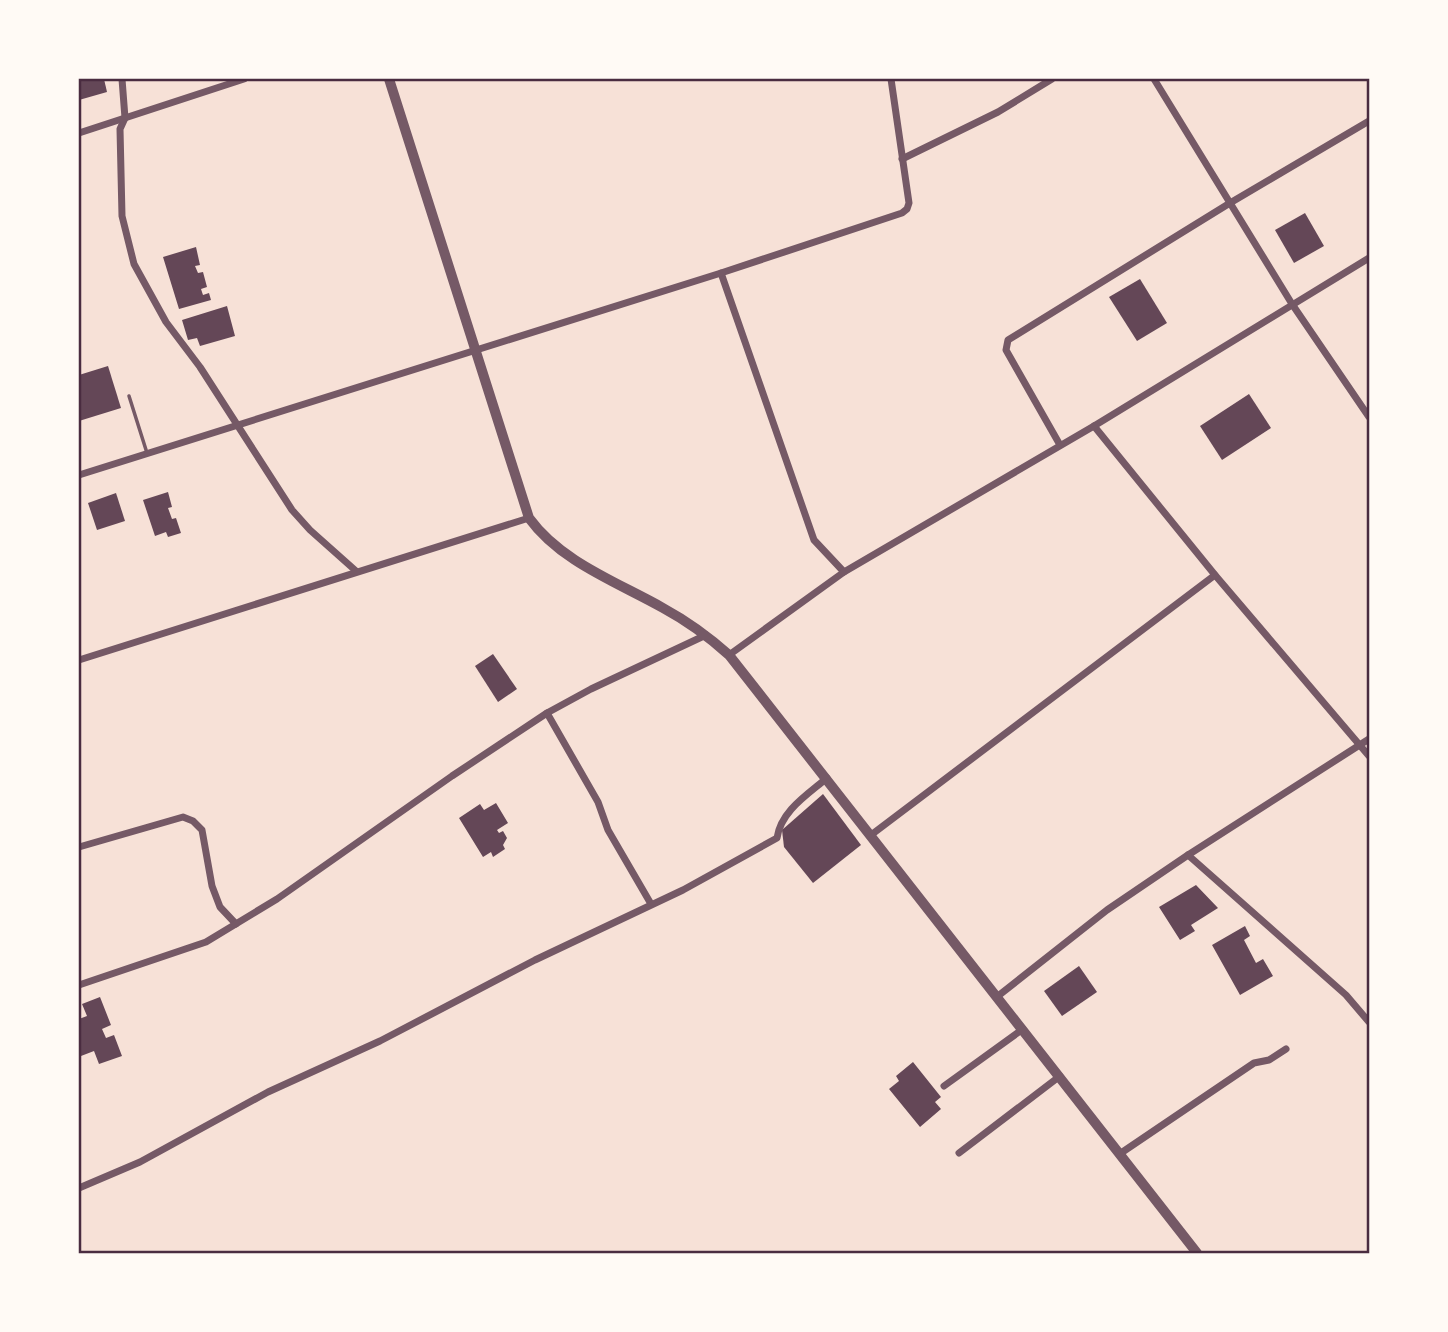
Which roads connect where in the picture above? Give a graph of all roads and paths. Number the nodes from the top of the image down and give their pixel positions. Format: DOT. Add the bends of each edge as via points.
graph roads {
  1 [pos="122,79"];
  2 [pos="244,79"];
  3 [pos="389,79"];
  4 [pos="891,79"];
  5 [pos="1052,79"];
  6 [pos="1154,79"];
  7 [pos="219,83"];
  8 [pos="125,118"];
  9 [pos="1369,121"];
  10 [pos="79,134"];
  11 [pos="902,159"];
  12 [pos="1230,203"];
  13 [pos="1369,258"];
  14 [pos="721,273"];
  15 [pos="1292,304"];
  16 [pos="476,351"];
  17 [pos="129,396"];
  18 [pos="1369,417"];
  19 [pos="238,423"];
  20 [pos="1094,426"];
  21 [pos="1060,445"];
  22 [pos="146,453"];
  23 [pos="79,475"];
  24 [pos="529,518"];
  25 [pos="356,571"];
  26 [pos="844,572"];
  27 [pos="1215,575"];
  28 [pos="706,635"];
  29 [pos="729,656"];
  30 [pos="79,660"];
  31 [pos="547,713"];
  32 [pos="1369,739"];
  33 [pos="1359,746"];
  34 [pos="1369,756"];
  35 [pos="827,778"];
  36 [pos="872,835"];
  37 [pos="79,847"];
  38 [pos="1188,855"];
  39 [pos="651,904"];
  40 [pos="236,925"];
  41 [pos="79,985"];
  42 [pos="998,996"];
  43 [pos="1369,1022"];
  44 [pos="1023,1029"];
  45 [pos="1286,1049"];
  46 [pos="1060,1076"];
  47 [pos="944,1086"];
  48 [pos="959,1153"];
  49 [pos="1121,1153"];
  50 [pos="79,1188"];
  51 [pos="1197,1253"];
  1 -- 8 [label="street"];
  2 -- 7 [label="street"];
  3 -- 16 [label="street"];
  4 -- 11 [label="street"];
  5 -- 11 [label="street" via="998,112"];
  6 -- 12 [label="street"];
  7 -- 8 [label="street"];
  8 -- 10 [label="street"];
  8 -- 19 [label="street" via="120,129 122,216 135,264 166,322"];
  9 -- 12 [label="street"];
  11 -- 14 [label="street" via="907,209"];
  12 -- 15 [label="street"];
  12 -- 21 [label="street" via="1008,340 1006,349"];
  13 -- 15 [label="street"];
  14 -- 16 [label="street"];
  14 -- 26 [label="street" via="814,540"];
  15 -- 18 [label="street"];
  15 -- 20 [label="street"];
  16 -- 19 [label="street"];
  16 -- 24 [label="street"];
  17 -- 22 [label="lane"];
  19 -- 22 [label="street"];
  19 -- 25 [label="street" via="292,510"];
  20 -- 21 [label="street"];
  20 -- 27 [label="street"];
  21 -- 26 [label="street"];
  22 -- 23 [label="street"];
  24 -- 25 [label="street"];
  24 -- 28 [label="street" via="560,550"];
  25 -- 30 [label="street"];
  26 -- 29 [label="street"];
  27 -- 33 [label="street"];
  27 -- 36 [label="street"];
  28 -- 29 [label="street"];
  28 -- 31 [label="street"];
  29 -- 35 [label="street"];
  31 -- 39 [label="street"];
  31 -- 40 [label="street"];
  32 -- 33 [label="street"];
  33 -- 34 [label="street"];
  33 -- 38 [label="street"];
  35 -- 36 [label="street"];
  35 -- 39 [label="street" via="786,814 777,838"];
  36 -- 42 [label="street"];
  37 -- 40 [label="street" via="183,817 193,821 202,830 220,907"];
  38 -- 42 [label="street" via="1107,910"];
  38 -- 43 [label="street" via="1346,995"];
  39 -- 50 [label="street" via="380,1041 268,1092 140,1162"];
  40 -- 41 [label="street" via="206,942"];
  42 -- 44 [label="street"];
  44 -- 46 [label="street"];
  44 -- 47 [label="street"];
  45 -- 49 [label="street" via="1254,1063"];
  46 -- 48 [label="street"];
  46 -- 49 [label="street"];
  49 -- 51 [label="street"];
}
